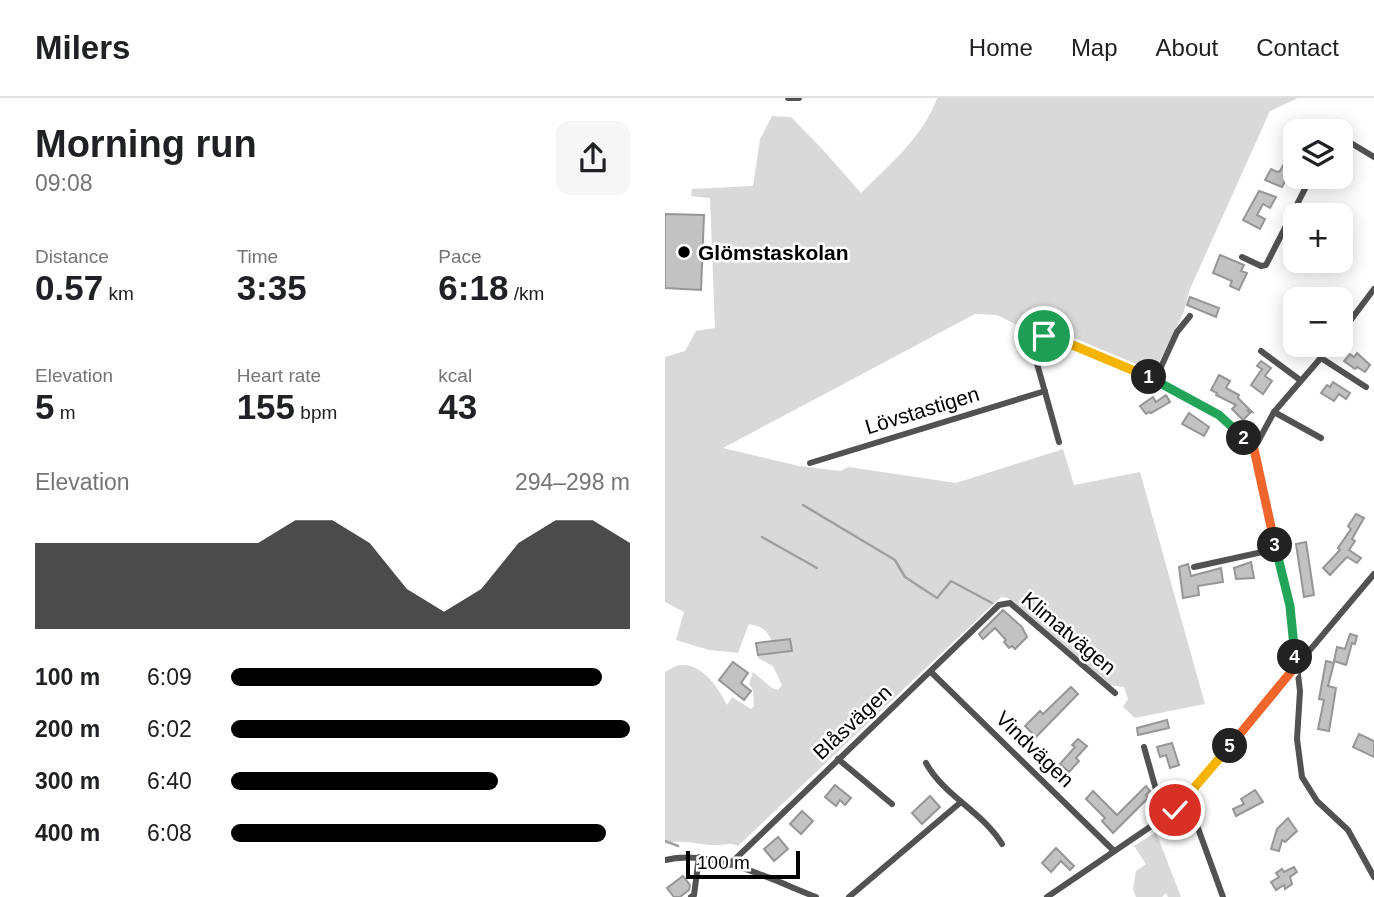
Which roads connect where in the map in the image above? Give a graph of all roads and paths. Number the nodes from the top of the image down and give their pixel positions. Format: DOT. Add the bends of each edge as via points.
graph roads {
  1 [pos="788,98"];
  2 [pos="798,98"];
  3 [pos="1353,145"];
  4 [pos="1374,157"];
  5 [pos="1305,189"];
  6 [pos="1242,257"];
  7 [pos="1374,289"];
  8 [pos="1190,316"];
  9 [pos="1353,317"];
  10 [pos="1261,351"];
  11 [pos="1321,358"];
  12 [pos="1155,380"];
  13 [pos="1300,380"];
  14 [pos="1366,387"];
  15 [pos="1045,391"];
  16 [pos="1274,412"];
  17 [pos="1321,438"];
  18 [pos="1059,442"];
  19 [pos="1254,449"];
  20 [pos="810,463"];
  21 [pos="1276,549"];
  22 [pos="1193,567"];
  23 [pos="1374,574"];
  24 [pos="999,605"];
  25 [pos="1295,667"];
  26 [pos="931,672"];
  27 [pos="1115,693"];
  28 [pos="1144,747"];
  29 [pos="838,759"];
  30 [pos="926,763"];
  31 [pos="1187,798"];
  32 [pos="961,802"];
  33 [pos="892,804"];
  34 [pos="1164,818"];
  35 [pos="1002,844"];
  36 [pos="1114,851"];
  37 [pos="699,856"];
  38 [pos="665,860"];
  39 [pos="729,864"];
  40 [pos="1374,877"];
  41 [pos="691,897"];
  42 [pos="816,897"];
  43 [pos="849,897"];
  44 [pos="1047,897"];
  45 [pos="1223,897"];
  1 -- 2 [label="street"];
  3 -- 4 [label="street"];
  5 -- 6 [label="street" via="1266,265"];
  7 -- 9 [label="street"];
  8 -- 12 [label="street" via="1177,332"];
  10 -- 13 [label="street"];
  11 -- 13 [label="street"];
  11 -- 14 [label="street"];
  12 -- 15 [label="street" via="1042,336 1035,348"];
  12 -- 19 [label="street" via="1219,415"];
  13 -- 16 [label="street"];
  15 -- 18 [label="street"];
  15 -- 20 [label="street, Lövstastigen"];
  16 -- 17 [label="street"];
  16 -- 19 [label="street"];
  19 -- 21 [label="street"];
  21 -- 22 [label="street"];
  21 -- 25 [label="street" via="1290,606"];
  23 -- 25 [label="street"];
  24 -- 26 [label="street, Blåsvägen"];
  24 -- 27 [label="street, Klimatvägen" via="1010,603"];
  25 -- 31 [label="street"];
  25 -- 40 [label="street" via="1302,777 1317,801 1348,830"];
  26 -- 29 [label="street, Blåsvägen"];
  26 -- 36 [label="street, Vindvägen"];
  28 -- 34 [label="street"];
  29 -- 33 [label="street"];
  29 -- 39 [label="street, Blåsvägen"];
  30 -- 32 [label="street" via="935,780"];
  31 -- 34 [label="street"];
  31 -- 45 [label="street"];
  32 -- 35 [label="street"];
  32 -- 43 [label="street"];
  34 -- 36 [label="street"];
  36 -- 44 [label="street"];
  37 -- 38 [label="street"];
  37 -- 39 [label="street"];
  37 -- 41 [label="street"];
  39 -- 42 [label="street"];
}
